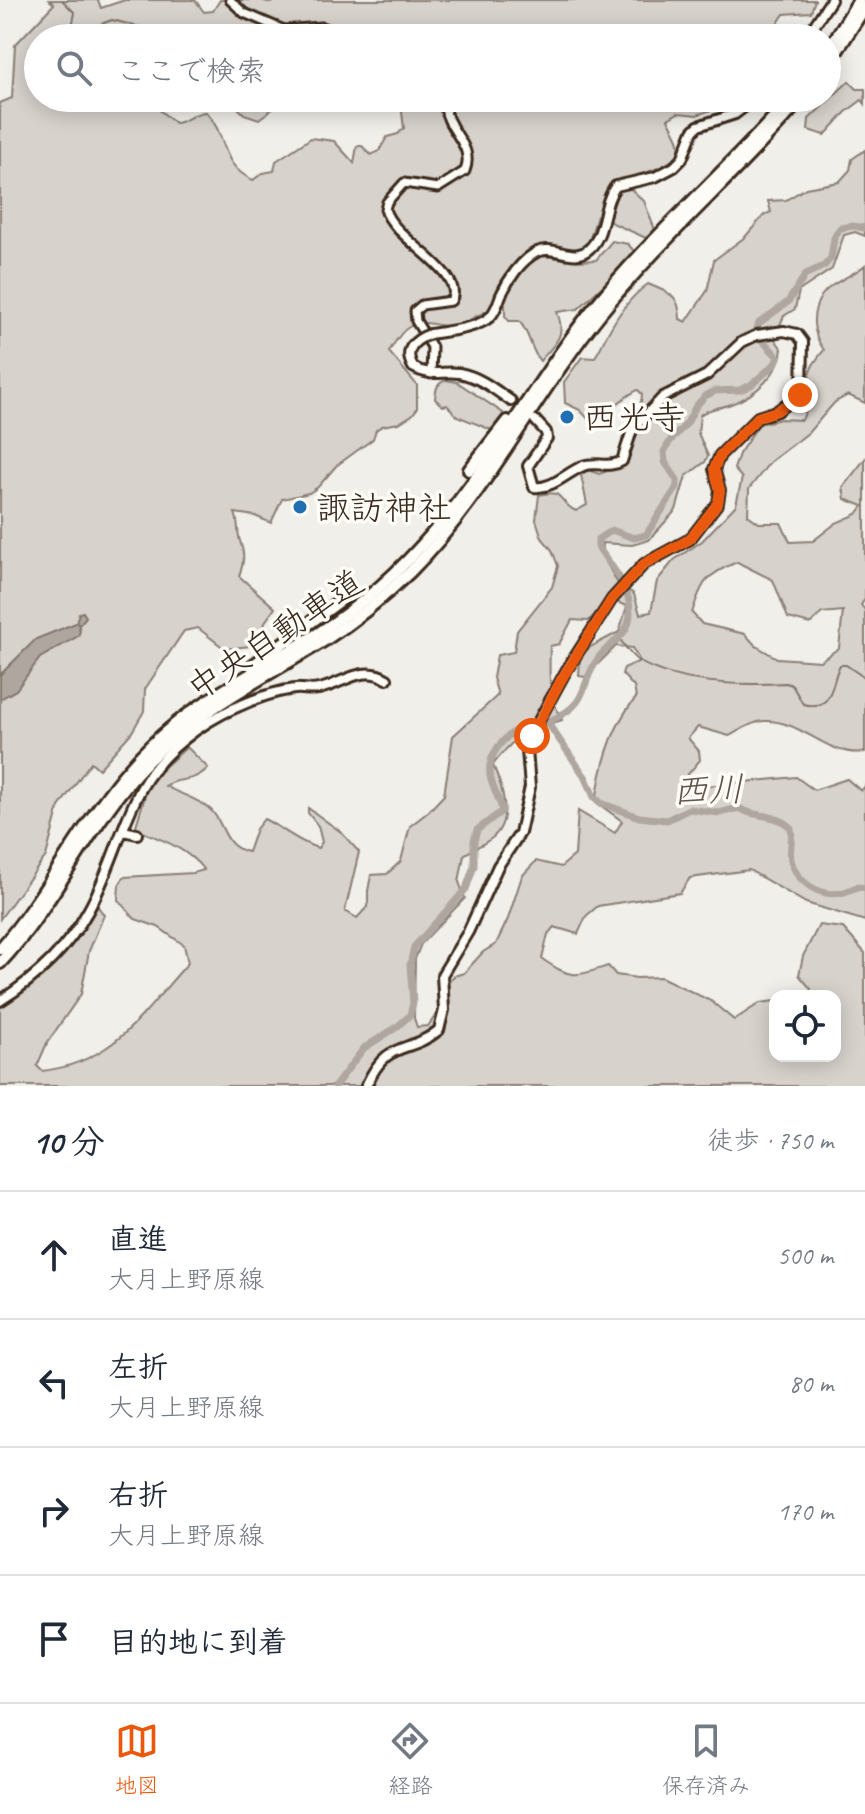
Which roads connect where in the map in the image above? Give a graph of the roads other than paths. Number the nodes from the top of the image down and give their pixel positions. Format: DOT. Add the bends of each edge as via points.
graph roads {
  1 [pos="230,0"];
  2 [pos="831,0"];
  3 [pos="859,0"];
  4 [pos="865,7"];
  5 [pos="270,24"];
  6 [pos="815,24"];
  7 [pos="841,29"];
  8 [pos="841,45"];
  9 [pos="445,112"];
  10 [pos="738,112"];
  11 [pos="778,112"];
  12 [pos="789,112"];
  13 [pos="572,336"];
  14 [pos="431,374"];
  15 [pos="511,401"];
  16 [pos="535,420"];
  17 [pos="469,470"];
  18 [pos="341,600"];
  19 [pos="387,679"];
  20 [pos="196,708"];
  21 [pos="123,831"];
  22 [pos="137,834"];
  23 [pos="0,949"];
  24 [pos="0,963"];
  25 [pos="0,1001"];
  26 [pos="366,1086"];
  1 -- 5 [label="main road"];
  2 -- 6 [label="main road"];
  3 -- 7 [label="highway"];
  4 -- 8 [label="highway"];
  9 -- 14 [label="main road" via="469,157 465,171 438,188 404,183 385,209 398,232 454,285 451,301 415,311 432,347"];
  10 -- 14 [label="main road, bridge" via="698,126 674,167 616,186 587,251 537,252 515,273 490,317 415,341 409,356 413,367"];
  11 -- 13 [label="highway, 中央自動車道" via="638,257"];
  12 -- 24 [label="highway, 中央自動車道" via="600,314 430,550 349,624 211,709 156,754 115,799 37,918"];
  13 -- 17 [label="highway"];
  13 -- 20 [label="highway, 中央自動車道" via="477,475 404,564 323,630"];
  14 -- 15 [label="main road" via="471,376"];
  16 -- 26 [label="main road" via="547,438 528,466 534,487 584,466 616,465 626,456 632,430 663,397 707,375 750,338 787,331 800,337 804,346 802,392 777,411 758,417 720,455 714,469 718,503 690,539 649,561 612,599 543,713 529,743 530,793 520,833 442,975 439,1030 387,1054"];
  18 -- 20 [label="highway"];
  19 -- 21 [label="main road" via="361,673 320,689 270,694 229,711 157,767"];
  20 -- 23 [label="highway, 中央自動車道" via="142,754 107,794"];
  21 -- 22 [label="main road"];
  21 -- 25 [label="main road" via="94,900 70,939 43,969"];
}
